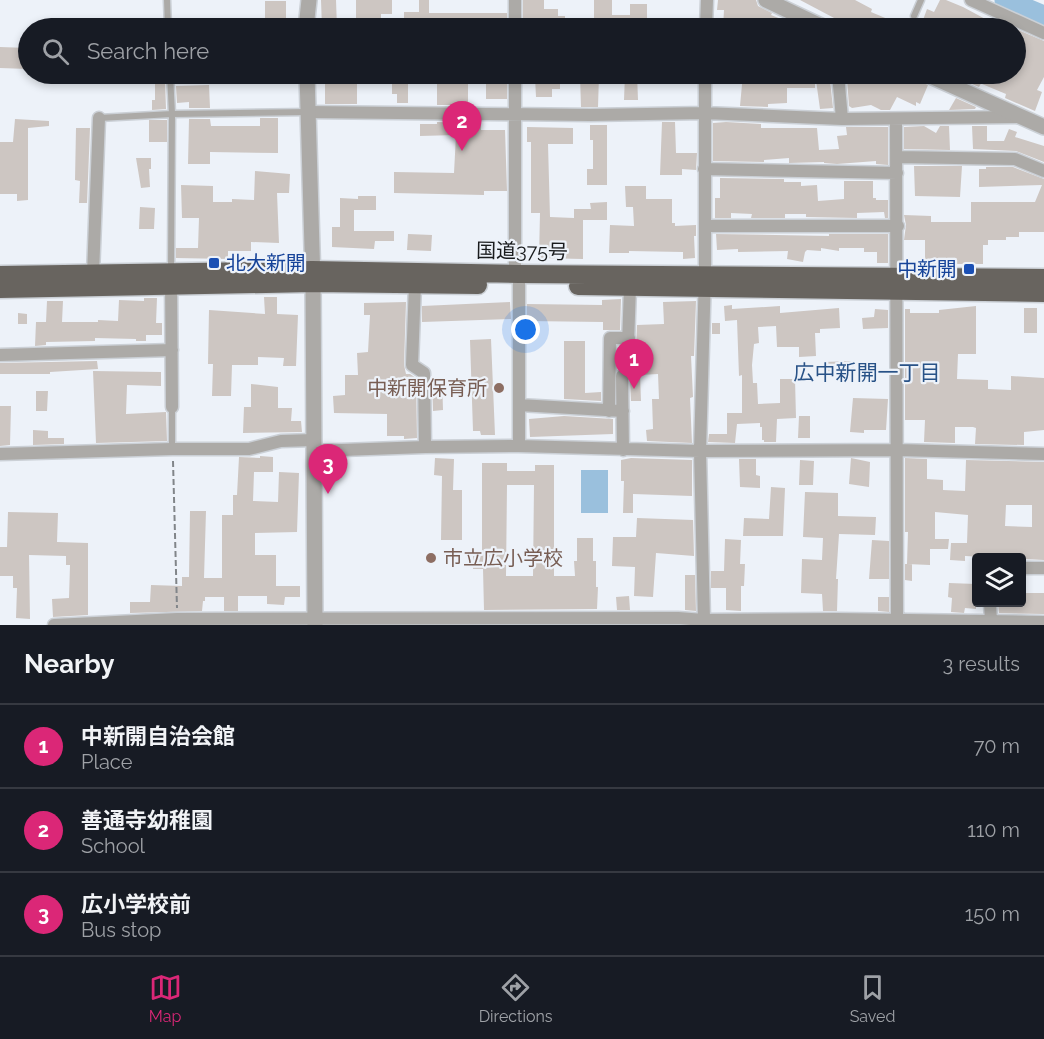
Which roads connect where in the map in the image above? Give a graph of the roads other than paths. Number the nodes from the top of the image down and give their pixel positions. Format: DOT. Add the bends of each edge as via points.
graph roads {
  1 [pos="167,0"];
  2 [pos="309,0"];
  3 [pos="515,0"];
  4 [pos="707,0"];
  5 [pos="766,0"];
  6 [pos="921,0"];
  7 [pos="971,0"];
  8 [pos="914,16"];
  9 [pos="168,18"];
  10 [pos="307,18"];
  11 [pos="515,18"];
  12 [pos="706,18"];
  13 [pos="804,18"];
  14 [pos="1011,18"];
  15 [pos="1026,25"];
  16 [pos="1044,33"];
  17 [pos="170,84"];
  18 [pos="308,84"];
  19 [pos="515,84"];
  20 [pos="705,84"];
  21 [pos="839,84"];
  22 [pos="949,84"];
  23 [pos="309,112"];
  24 [pos="704,112"];
  25 [pos="172,114"];
  26 [pos="515,115"];
  27 [pos="1023,117"];
  28 [pos="99,118"];
  29 [pos="896,119"];
  30 [pos="842,120"];
  31 [pos="1044,127"];
  32 [pos="897,157"];
  33 [pos="704,169"];
  34 [pos="1044,171"];
  35 [pos="897,172"];
  36 [pos="705,226"];
  37 [pos="898,226"];
  38 [pos="93,274"];
  39 [pos="0,275"];
  40 [pos="312,276"];
  41 [pos="517,277"];
  42 [pos="1044,278"];
  43 [pos="171,279"];
  44 [pos="704,281"];
  45 [pos="415,284"];
  46 [pos="898,284"];
  47 [pos="630,287"];
  48 [pos="0,289"];
  49 [pos="1044,293"];
  50 [pos="628,338"];
  51 [pos="172,350"];
  52 [pos="0,355"];
  53 [pos="519,405"];
  54 [pos="172,407"];
  55 [pos="609,411"];
  56 [pos="623,411"];
  57 [pos="314,446"];
  58 [pos="519,446"];
  59 [pos="425,447"];
  60 [pos="172,449"];
  61 [pos="623,450"];
  62 [pos="898,450"];
  63 [pos="700,451"];
  64 [pos="0,454"];
  65 [pos="1044,454"];
  66 [pos="1026,568"];
  67 [pos="1044,568"];
  68 [pos="990,607"];
  69 [pos="704,620"];
  70 [pos="414,621"];
  71 [pos="466,621"];
  72 [pos="177,622"];
  73 [pos="315,622"];
  74 [pos="515,622"];
  75 [pos="572,622"];
  76 [pos="622,622"];
  77 [pos="678,622"];
  78 [pos="780,622"];
  79 [pos="836,622"];
  80 [pos="897,622"];
  81 [pos="1044,622"];
  82 [pos="726,623"];
  83 [pos="991,623"];
  84 [pos="54,625"];
  1 -- 9 [label="lane"];
  2 -- 10 [label="street"];
  3 -- 11 [label="street"];
  4 -- 12 [label="street"];
  5 -- 13 [label="street"];
  6 -- 8 [label="lane"];
  7 -- 14 [label="street"];
  15 -- 16 [label="street"];
  17 -- 25 [label="lane"];
  18 -- 23 [label="street"];
  19 -- 26 [label="street"];
  20 -- 24 [label="street"];
  21 -- 30 [label="street"];
  22 -- 27 [label="street"];
  23 -- 25 [label="lane"];
  23 -- 26 [label="street"];
  23 -- 40 [label="street"];
  24 -- 26 [label="street"];
  24 -- 30 [label="street"];
  24 -- 33 [label="street"];
  25 -- 28 [label="lane"];
  25 -- 43 [label="lane"];
  26 -- 41 [label="street"];
  27 -- 29 [label="street"];
  27 -- 31 [label="street"];
  28 -- 38 [label="street"];
  29 -- 30 [label="street"];
  29 -- 32 [label="street"];
  32 -- 34 [label="street" via="1015,159"];
  32 -- 35 [label="street"];
  33 -- 35 [label="street"];
  33 -- 36 [label="street"];
  35 -- 37 [label="street"];
  36 -- 37 [label="street"];
  36 -- 44 [label="street"];
  37 -- 46 [label="street"];
  38 -- 39 [label="highway, 国道375号"];
  38 -- 43 [label="highway, 国道375号"];
  40 -- 41 [label="highway, 国道375号"];
  40 -- 43 [label="highway, 国道375号"];
  40 -- 45 [label="highway, 国道375号"];
  40 -- 57 [label="street"];
  41 -- 44 [label="highway, 国道375号"];
  41 -- 45 [label="highway, 国道375号"];
  41 -- 47 [label="highway, 国道375号"];
  41 -- 53 [label="street"];
  42 -- 46 [label="highway, 国道375号"];
  43 -- 48 [label="highway, 国道375号"];
  43 -- 51 [label="street"];
  44 -- 46 [label="highway, 国道375号"];
  44 -- 47 [label="highway, 国道375号"];
  44 -- 63 [label="street"];
  45 -- 59 [label="street" via="412,365 424,373"];
  46 -- 49 [label="highway, 国道375号"];
  46 -- 62 [label="street"];
  47 -- 50 [label="street"];
  50 -- 55 [label="street" via="610,338"];
  50 -- 56 [label="street" via="627,373 622,376"];
  51 -- 52 [label="street"];
  51 -- 54 [label="street"];
  53 -- 55 [label="street"];
  53 -- 58 [label="street"];
  54 -- 60 [label="lane"];
  55 -- 56 [label="street"];
  56 -- 61 [label="street"];
  57 -- 59 [label="street"];
  57 -- 60 [label="street" via="281,441 249,449"];
  57 -- 73 [label="street"];
  58 -- 59 [label="street"];
  58 -- 61 [label="street"];
  60 -- 64 [label="street"];
  61 -- 63 [label="street"];
  62 -- 63 [label="street"];
  62 -- 65 [label="street"];
  62 -- 80 [label="street"];
  63 -- 69 [label="street"];
  66 -- 67 [label="street"];
  68 -- 83 [label="street"];
  69 -- 77 [label="street"];
  69 -- 82 [label="street"];
  70 -- 71 [label="street"];
  70 -- 73 [label="street"];
  71 -- 74 [label="street"];
  72 -- 73 [label="street"];
  72 -- 84 [label="street"];
  74 -- 75 [label="street"];
  75 -- 76 [label="street"];
  76 -- 77 [label="street"];
  78 -- 79 [label="street"];
  78 -- 82 [label="street"];
  79 -- 80 [label="street"];
  80 -- 83 [label="street"];
  81 -- 83 [label="street"];
}
